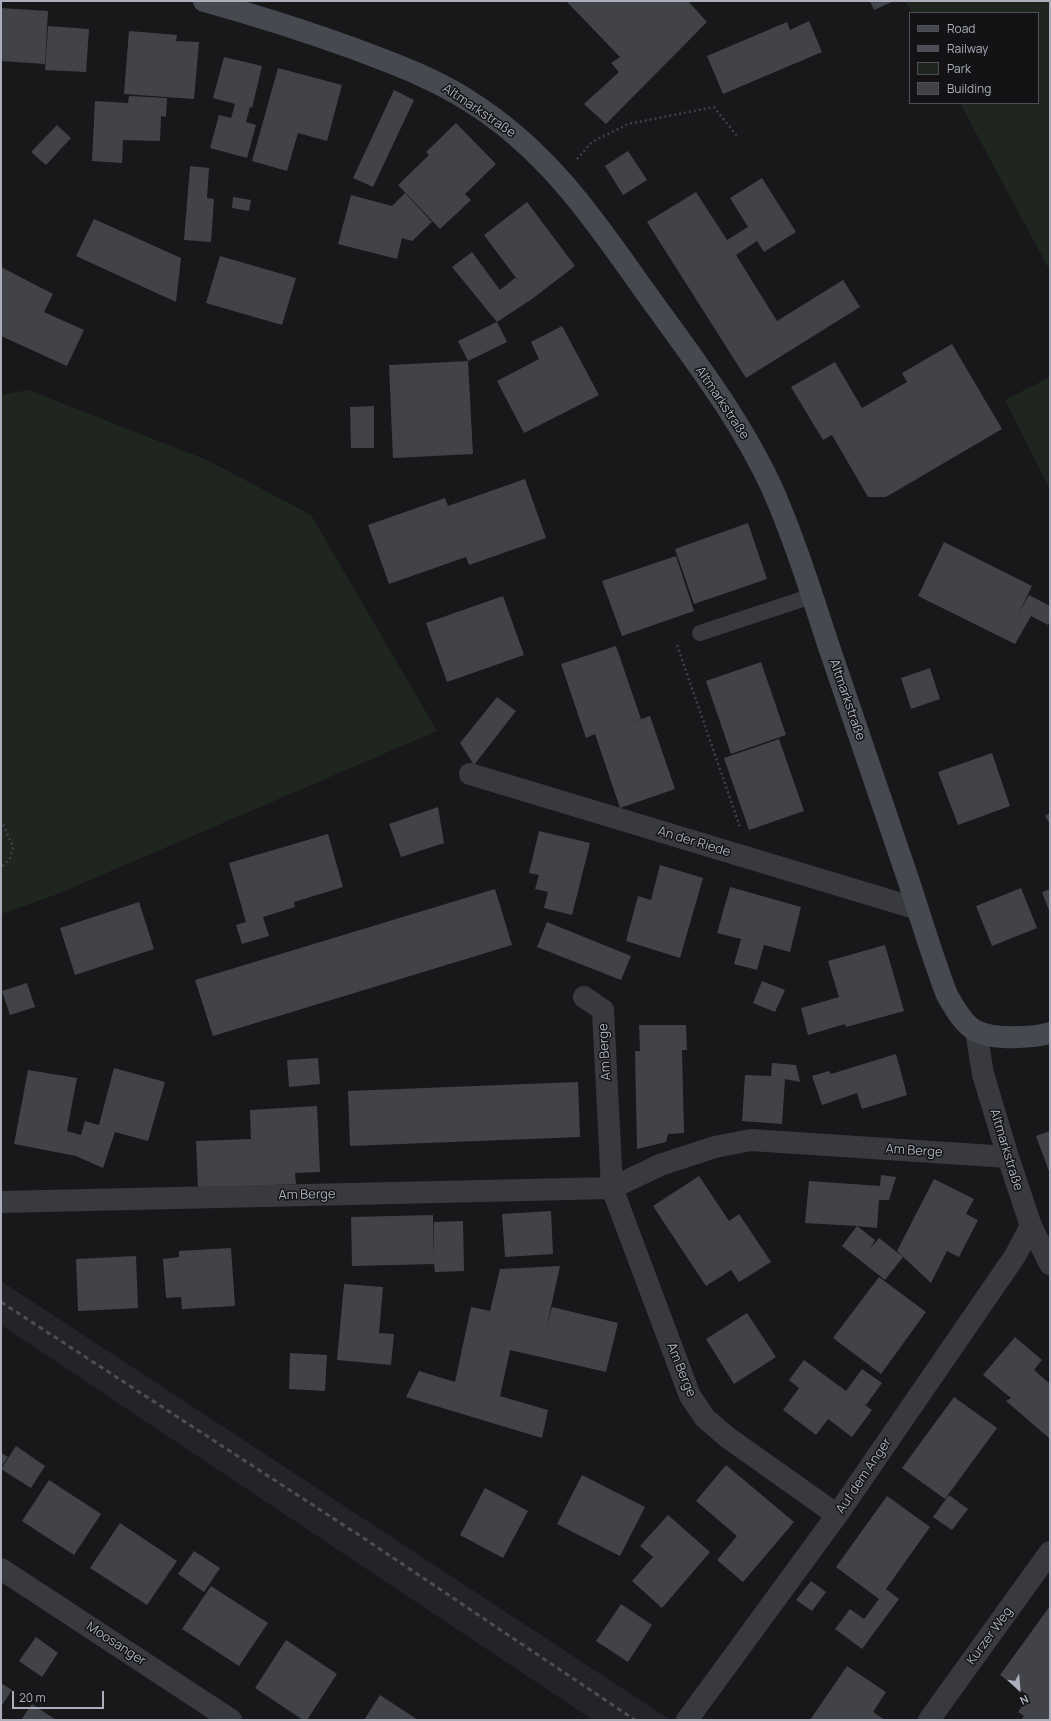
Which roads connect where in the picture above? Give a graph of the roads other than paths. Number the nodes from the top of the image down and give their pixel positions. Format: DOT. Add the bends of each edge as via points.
graph roads {
  1 [pos="204,1"];
  2 [pos="812,596"];
  3 [pos="700,633"];
  4 [pos="470,774"];
  5 [pos="918,910"];
  6 [pos="584,997"];
  7 [pos="976,1031"];
  8 [pos="1050,1033"];
  9 [pos="1008,1157"];
  10 [pos="612,1188"];
  11 [pos="1,1202"];
  12 [pos="1031,1226"];
  13 [pos="1050,1264"];
  14 [pos="837,1516"];
  15 [pos="1050,1552"];
  16 [pos="1,1569"];
  17 [pos="231,1720"];
  18 [pos="687,1720"];
  19 [pos="929,1720"];
  1 -- 2 [label="main road, Altmarkstraße" via="312,33 437,82 500,122 531,148 560,178 607,237 736,421 772,489"];
  2 -- 3 [label="lane"];
  2 -- 5 [label="main road, Altmarkstraße"];
  4 -- 5 [label="street, An der Riede"];
  5 -- 7 [label="main road, Altmarkstraße" via="947,994 964,1020"];
  6 -- 10 [label="street, Am Berge" via="603,1010"];
  7 -- 8 [label="main road" via="1012,1038"];
  7 -- 9 [label="street, Altmarkstraße" via="983,1074"];
  9 -- 10 [label="street, Am Berge" via="751,1140 715,1147 660,1165"];
  9 -- 12 [label="street, Altmarkstraße"];
  10 -- 11 [label="street, Am Berge"];
  10 -- 14 [label="street, Am Berge" via="690,1396 705,1418 727,1437"];
  12 -- 13 [label="street, Altmarkstraße"];
  12 -- 14 [label="street, Auf dem Anger" via="1015,1256"];
  14 -- 18 [label="street, Auf dem Anger"];
  15 -- 19 [label="street, Kurzer Weg"];
  16 -- 17 [label="street, Moosanger"];
}
